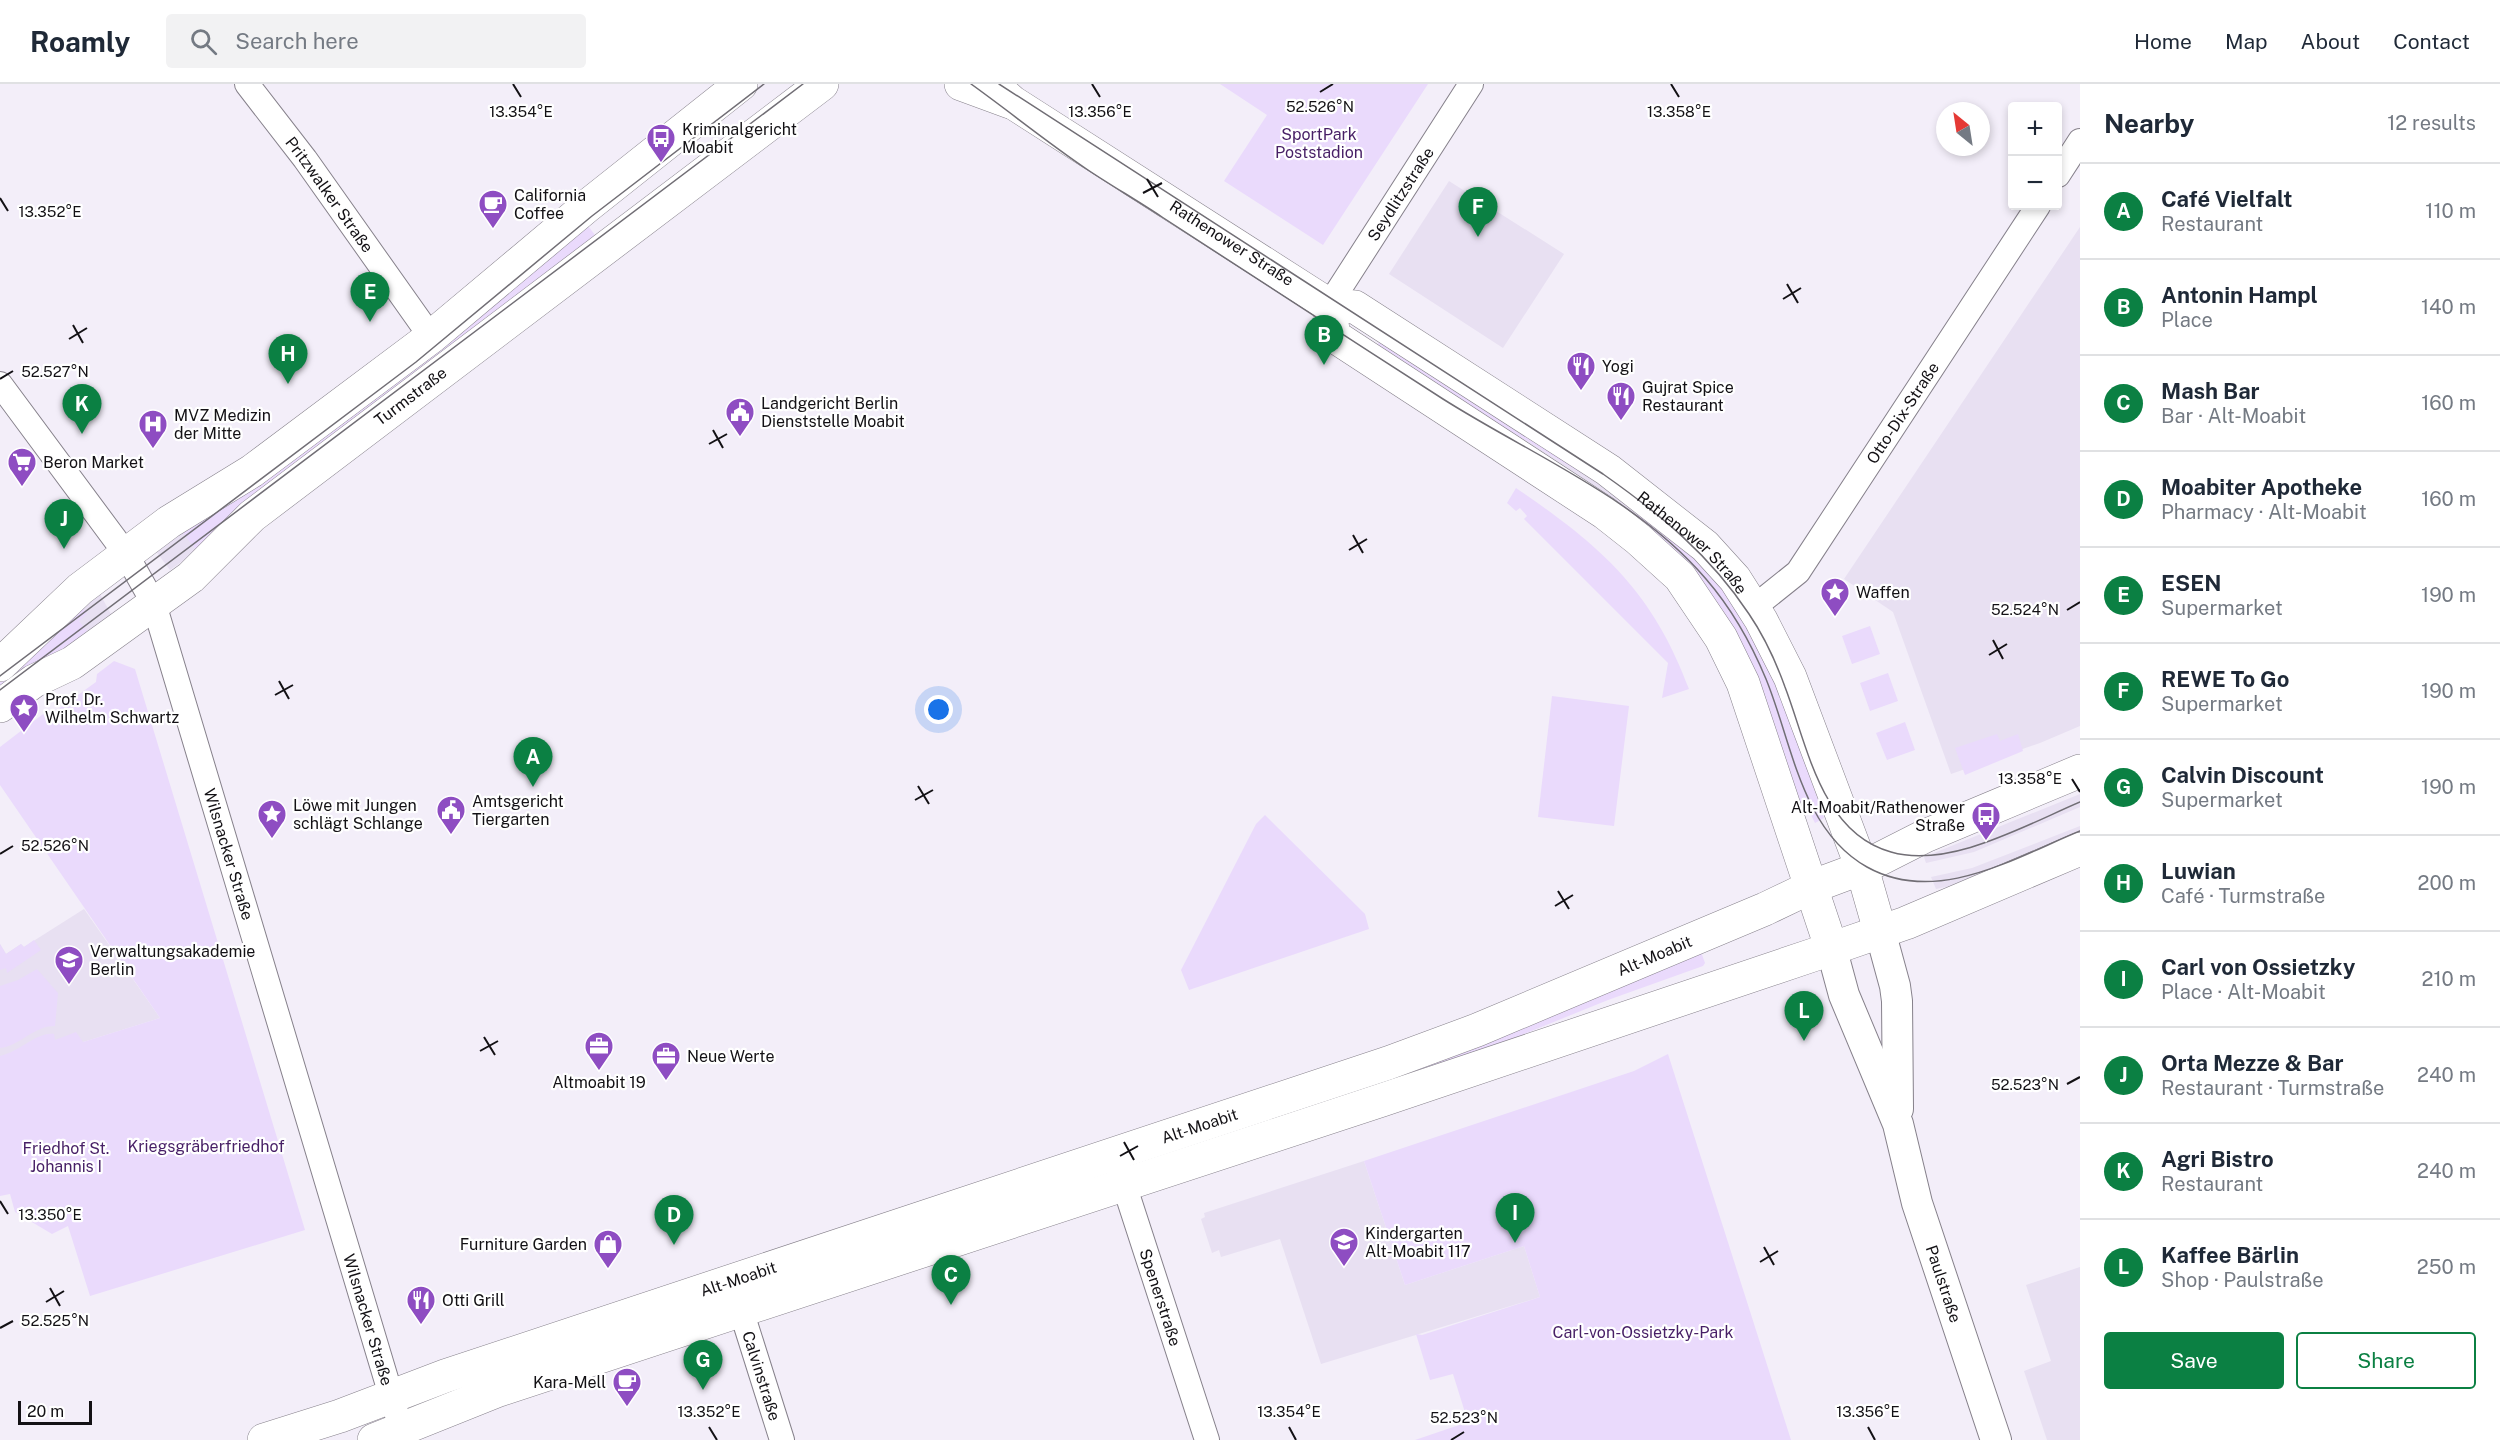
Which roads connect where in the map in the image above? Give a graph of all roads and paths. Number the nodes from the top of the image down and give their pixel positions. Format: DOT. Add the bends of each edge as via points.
graph roads {
  1 [pos="247,84"];
  2 [pos="741,84"];
  3 [pos="822,84"];
  4 [pos="961,84"];
  5 [pos="1471,84"];
  6 [pos="1002,93"];
  7 [pos="2080,141"];
  8 [pos="2062,169"];
  9 [pos="2034,210"];
  10 [pos="1329,305"];
  11 [pos="431,338"];
  12 [pos="0,384"];
  13 [pos="126,554"];
  14 [pos="154,604"];
  15 [pos="1753,608"];
  16 [pos="0,665"];
  17 [pos="0,706"];
  18 [pos="2080,771"];
  19 [pos="2080,849"];
  20 [pos="1862,868"];
  21 [pos="1811,887"];
  22 [pos="1880,931"];
  23 [pos="1832,947"];
  24 [pos="1898,1124"];
  25 [pos="1119,1170"];
  26 [pos="741,1311"];
  27 [pos="390,1396"];
  28 [pos="393,1436"];
  29 [pos="264,1440"];
  30 [pos="782,1440"];
  31 [pos="1207,1440"];
  32 [pos="1996,1440"];
  1 -- 11 [label="street, Pritzwalker Straße"];
  2 -- 11 [label="main road" via="586,207"];
  3 -- 14 [label="main road, Turmstraße" via="252,516 191,577"];
  4 -- 6 [label="main road, Rathenower Straße"];
  5 -- 10 [label="street, Seydlitzstraße"];
  6 -- 10 [label="main road, Rathenower Straße"];
  7 -- 8 [label="street"];
  9 -- 15 [label="street, Otto-Dix-Straße" via="1798,572"];
  10 -- 15 [label="main road, Rathenower Straße" via="1355,307 1608,470 1705,546 1735,579"];
  10 -- 21 [label="main road, Rathenower Straße" via="1334,336 1605,513 1680,577 1721,638 1743,683"];
  11 -- 13 [label="main road" via="252,471 168,522"];
  12 -- 13 [label="street, Wilsnacker Straße"];
  13 -- 14 [label="street, Wilsnacker Straße"];
  13 -- 16 [label="main road" via="76,592"];
  14 -- 17 [label="main road, Turmstraße" via="72,663 34,681"];
  14 -- 27 [label="street, Wilsnacker Straße"];
  15 -- 20 [label="main road, Rathenower Straße" via="1790,677"];
  18 -- 20 [label="main road, Alt-Moabit" via="1925,836"];
  19 -- 22 [label="main road, Alt-Moabit"];
  20 -- 21 [label="main road, Alt-Moabit"];
  20 -- 22 [label="main road, Rathenower Straße"];
  21 -- 23 [label="main road, Paulstraße"];
  21 -- 25 [label="main road, Alt-Moabit" via="1437,1045"];
  22 -- 23 [label="main road, Alt-Moabit"];
  22 -- 24 [label="street, Paulstraße" via="1897,1000"];
  23 -- 24 [label="street, Paulstraße" via="1844,995"];
  23 -- 25 [label="main road, Alt-Moabit" via="1382,1100"];
  24 -- 32 [label="street, Paulstraße" via="1917,1203"];
  25 -- 26 [label="main road, Alt-Moabit"];
  25 -- 27 [label="main road, Alt-Moabit"];
  25 -- 31 [label="street, Spenerstraße"];
  26 -- 28 [label="main road, Alt-Moabit" via="499,1390"];
  26 -- 30 [label="street, Calvinstraße"];
  27 -- 28 [label="street, Wilsnacker Straße"];
  27 -- 29 [label="main road, Alt-Moabit"];
}
